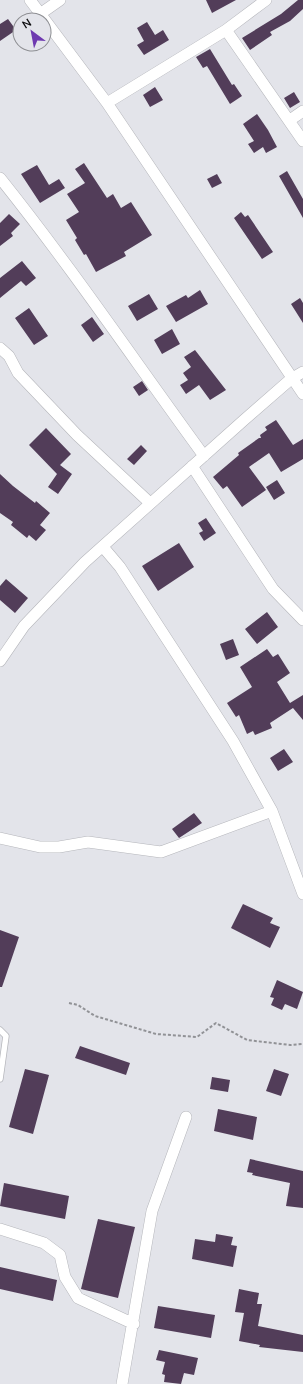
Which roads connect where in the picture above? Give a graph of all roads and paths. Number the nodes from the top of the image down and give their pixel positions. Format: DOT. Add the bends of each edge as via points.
graph roads {
  1 [pos="30,0"];
  2 [pos="60,0"];
  3 [pos="266,0"];
  4 [pos="39,12"];
  5 [pos="43,12"];
  6 [pos="52,30"];
  7 [pos="226,30"];
  8 [pos="108,103"];
  9 [pos="303,111"];
  10 [pos="290,120"];
  11 [pos="303,141"];
  12 [pos="0,178"];
  13 [pos="0,348"];
  14 [pos="303,372"];
  15 [pos="292,379"];
  16 [pos="303,394"];
  17 [pos="204,456"];
  18 [pos="192,466"];
  19 [pos="150,503"];
  20 [pos="103,546"];
  21 [pos="303,620"];
  22 [pos="0,661"];
  23 [pos="272,811"];
  24 [pos="0,838"];
  25 [pos="303,894"];
  26 [pos="69,1003"];
  27 [pos="0,1030"];
  28 [pos="303,1044"];
  29 [pos="0,1079"];
  30 [pos="186,1117"];
  31 [pos="0,1229"];
  32 [pos="134,1324"];
  33 [pos="122,1384"];
  1 -- 4 [label="street"];
  2 -- 5 [label="street"];
  3 -- 7 [label="street"];
  6 -- 8 [label="street"];
  7 -- 8 [label="street"];
  7 -- 10 [label="street"];
  8 -- 15 [label="street"];
  9 -- 10 [label="street"];
  10 -- 11 [label="street"];
  12 -- 17 [label="street" via="64,259 136,364"];
  13 -- 19 [label="street" via="9,356 18,373 77,435"];
  14 -- 15 [label="street"];
  15 -- 16 [label="street"];
  15 -- 17 [label="street"];
  17 -- 18 [label="street"];
  18 -- 19 [label="street"];
  18 -- 21 [label="street" via="273,589"];
  19 -- 20 [label="street"];
  20 -- 22 [label="street" via="84,562 24,626"];
  20 -- 23 [label="street" via="120,567 233,741"];
  23 -- 24 [label="street" via="161,852 88,842 40,847"];
  23 -- 25 [label="street"];
  26 -- 28 [label="path" via="102,1018 156,1034 197,1037 216,1023 247,1040"];
  27 -- 29 [label="lane" via="6,1036"];
  30 -- 32 [label="street" via="152,1212"];
  31 -- 32 [label="street" via="44,1244 60,1255 65,1277 78,1298"];
  32 -- 33 [label="street"];
}
